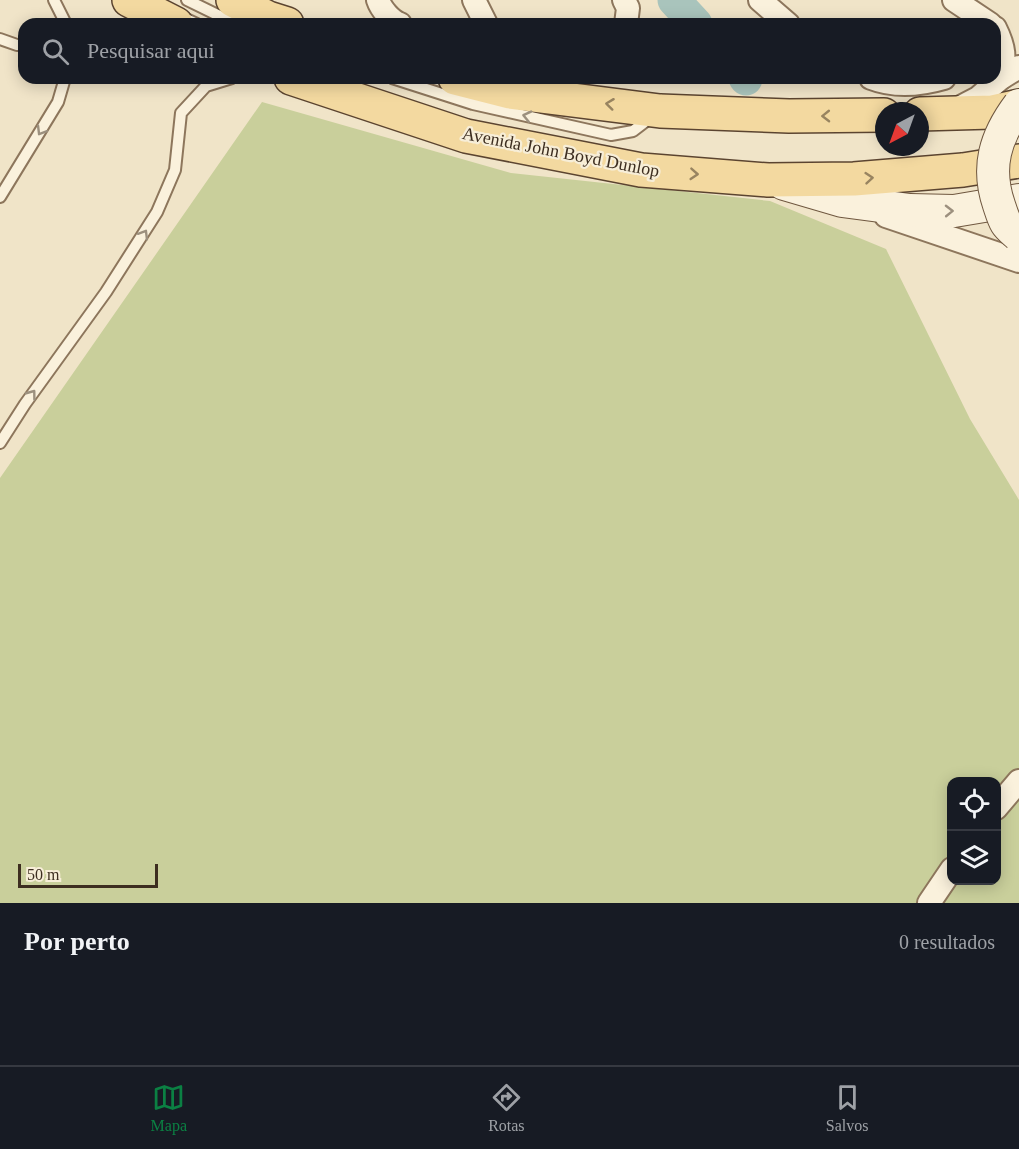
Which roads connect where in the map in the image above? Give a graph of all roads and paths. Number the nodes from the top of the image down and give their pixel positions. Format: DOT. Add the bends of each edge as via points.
graph roads {
  1 [pos="54,0"];
  2 [pos="129,0"];
  3 [pos="147,0"];
  4 [pos="187,0"];
  5 [pos="233,0"];
  6 [pos="378,0"];
  7 [pos="474,0"];
  8 [pos="624,0"];
  9 [pos="760,0"];
  10 [pos="954,0"];
  11 [pos="63,18"];
  12 [pos="164,18"];
  13 [pos="184,18"];
  14 [pos="224,18"];
  15 [pos="267,18"];
  16 [pos="391,18"];
  17 [pos="483,18"];
  18 [pos="627,18"];
  19 [pos="781,18"];
  20 [pos="981,18"];
  21 [pos="1001,31"];
  22 [pos="0,39"];
  23 [pos="1019,39"];
  24 [pos="1001,40"];
  25 [pos="18,45"];
  26 [pos="1010,73"];
  27 [pos="63,84"];
  28 [pos="212,84"];
  29 [pos="309,84"];
  30 [pos="340,84"];
  31 [pos="410,84"];
  32 [pos="897,84"];
  33 [pos="916,84"];
  34 [pos="996,84"];
  35 [pos="508,85"];
  36 [pos="1019,106"];
  37 [pos="660,111"];
  38 [pos="933,114"];
  39 [pos="875,115"];
  40 [pos="1019,161"];
  41 [pos="640,170"];
  42 [pos="768,180"];
  43 [pos="0,197"];
  44 [pos="1019,200"];
  45 [pos="842,201"];
  46 [pos="1019,236"];
  47 [pos="1019,261"];
  48 [pos="0,443"];
  49 [pos="1019,781"];
  50 [pos="1001,802"];
  51 [pos="947,875"];
  52 [pos="929,903"];
  1 -- 11 [label="lane"];
  2 -- 12 [label="main road"];
  3 -- 13 [label="lane"];
  4 -- 14 [label="lane"];
  5 -- 15 [label="main road"];
  6 -- 16 [label="street"];
  7 -- 17 [label="street"];
  8 -- 18 [label="street"];
  9 -- 19 [label="street"];
  10 -- 20 [label="street"];
  21 -- 23 [label="street"];
  22 -- 25 [label="lane"];
  24 -- 26 [label="street"];
  27 -- 43 [label="lane, one-way" via="58,102"];
  48 -- 28 [label="lane, one-way" via="157,212 176,170 181,113"];
  29 -- 41 [label="main road, Avenida John Boyd Dunlop" via="466,136"];
  30 -- 41 [label="lane" via="466,124 620,156"];
  37 -- 31 [label="lane, one-way" via="633,131 611,135 472,104"];
  32 -- 33 [label="street"];
  34 -- 38 [label="street" via="978,98"];
  37 -- 35 [label="main road, one-way"];
  36 -- 38 [label="main road" via="993,112"];
  36 -- 46 [label="main road, bridge" via="1000,136 992,173 1006,224"];
  39 -- 37 [label="main road, one-way"];
  42 -- 40 [label="main road, Avenida John Boyd Dunlop, one-way" via="854,179"];
  41 -- 42 [label="main road, Avenida John Boyd Dunlop, one-way"];
  42 -- 45 [label="main road"];
  45 -- 44 [label="main road, one-way" via="954,211"];
  45 -- 47 [label="street"];
  49 -- 50 [label="street"];
  51 -- 52 [label="street"];
}
